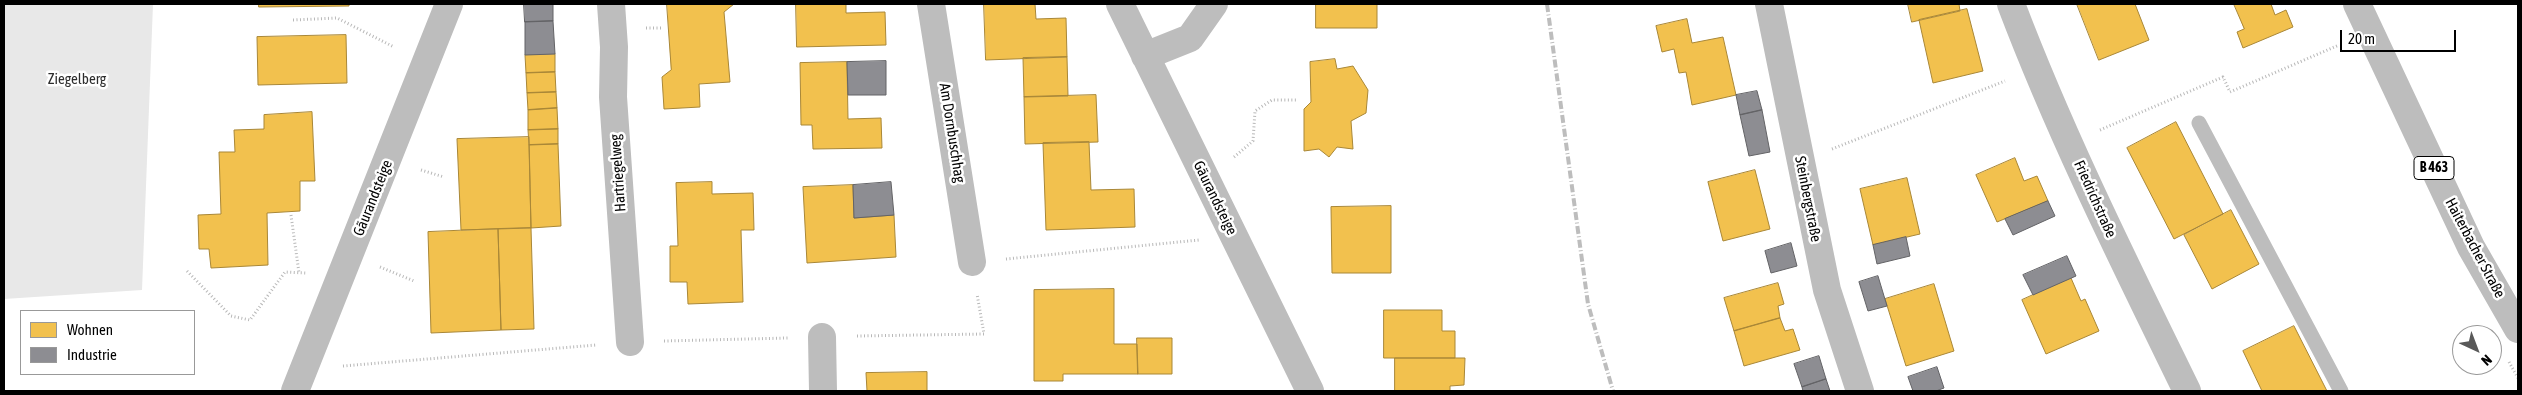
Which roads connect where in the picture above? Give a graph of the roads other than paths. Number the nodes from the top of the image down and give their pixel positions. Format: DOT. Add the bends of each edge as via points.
graph roads {
  1 [pos="449,4"];
  2 [pos="611,4"];
  3 [pos="932,4"];
  4 [pos="1120,4"];
  5 [pos="1214,4"];
  6 [pos="1769,4"];
  7 [pos="2011,4"];
  8 [pos="2357,4"];
  9 [pos="1144,56"];
  10 [pos="2199,123"];
  11 [pos="972,262"];
  12 [pos="2518,329"];
  13 [pos="822,337"];
  14 [pos="630,342"];
  15 [pos="300,380"];
  16 [pos="823,391"];
  17 [pos="1310,391"];
  18 [pos="1860,391"];
  19 [pos="2187,391"];
  20 [pos="2340,391"];
  1 -- 15 [label="street, Gäurandsteige"];
  2 -- 14 [label="street, Hartriegelweg" via="614,47 612,97"];
  3 -- 11 [label="street, Am Dornbuschhag"];
  4 -- 9 [label="street, Gäurandsteige"];
  5 -- 9 [label="street" via="1190,38"];
  6 -- 18 [label="street, Steinbergstraße" via="1827,290"];
  7 -- 19 [label="street, Friedrichstraße" via="2036,69"];
  8 -- 12 [label="street, Haiterbacher Straße / B 463" via="2471,247"];
  9 -- 17 [label="street, Gäurandsteige"];
  10 -- 20 [label="lane"];
  13 -- 16 [label="street"];
}
